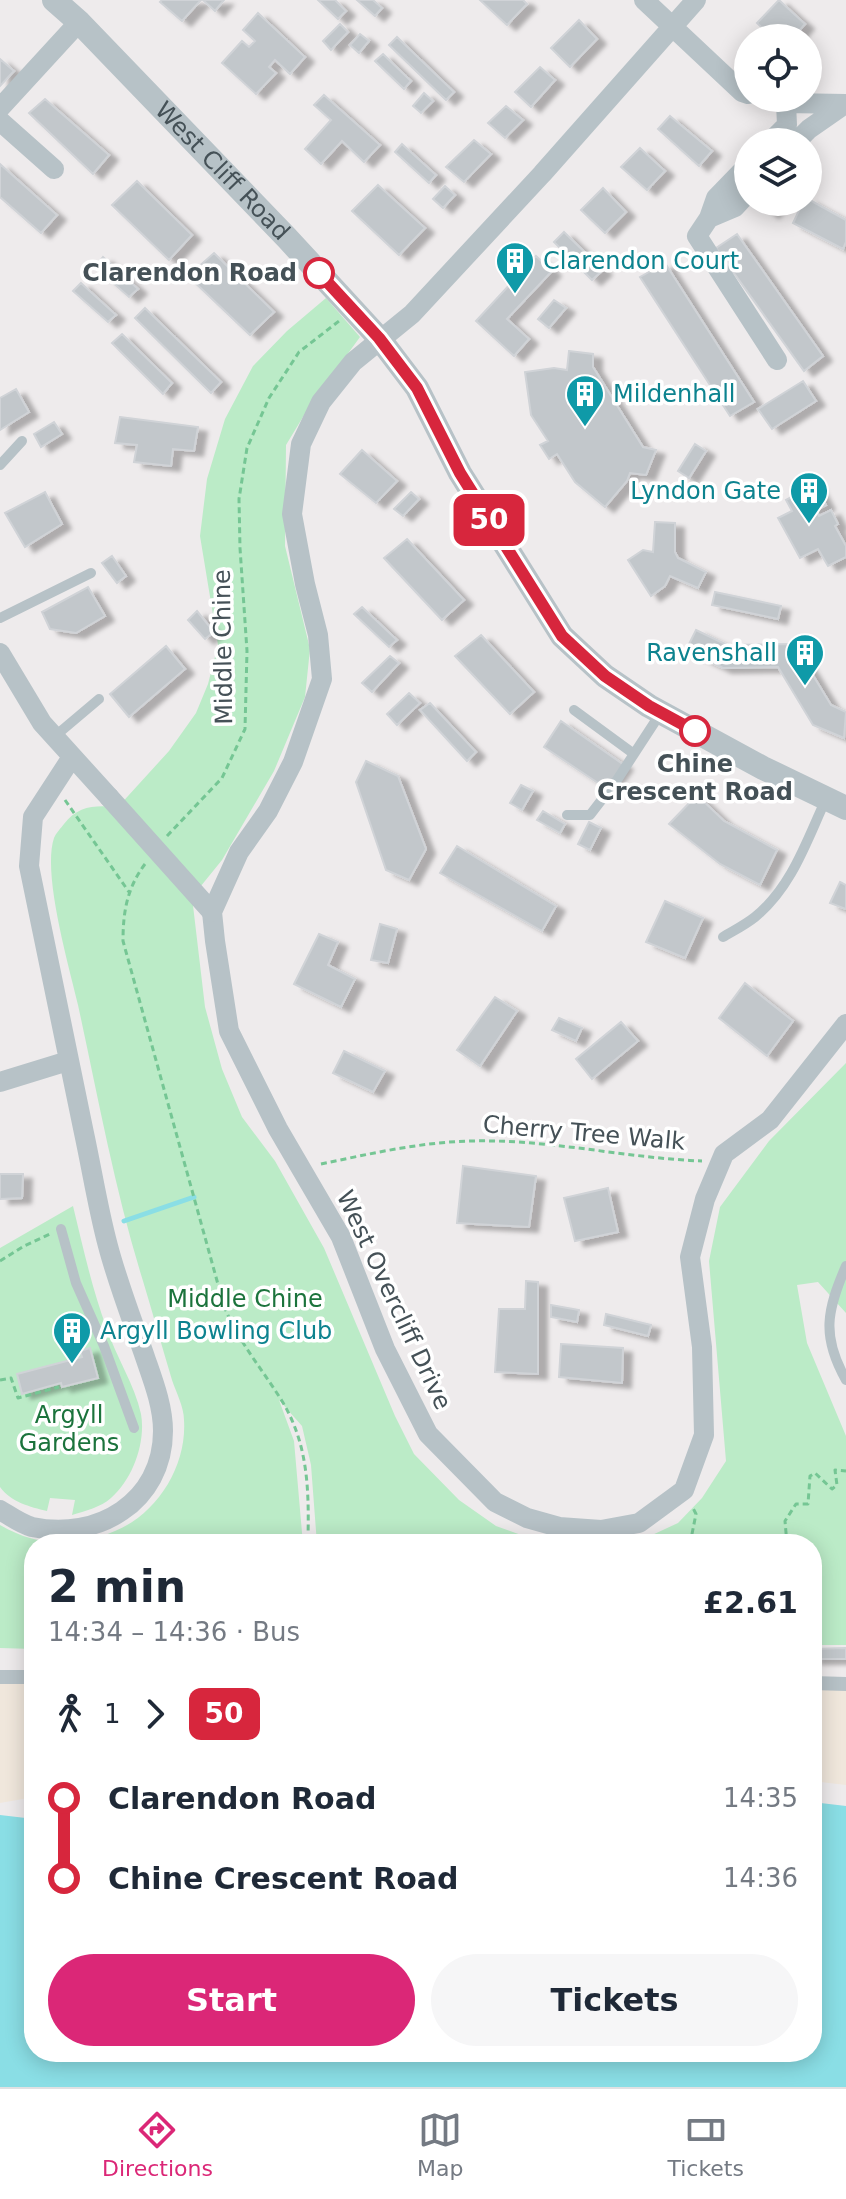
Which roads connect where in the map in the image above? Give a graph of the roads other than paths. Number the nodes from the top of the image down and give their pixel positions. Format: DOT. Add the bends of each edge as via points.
graph roads {
  1 [pos="54,0"];
  2 [pos="644,0"];
  3 [pos="696,0"];
  4 [pos="79,22"];
  5 [pos="671,27"];
  6 [pos="734,85"];
  7 [pos="822,104"];
  8 [pos="844,105"];
  9 [pos="0,108"];
  10 [pos="0,121"];
  11 [pos="810,128"];
  12 [pos="54,169"];
  13 [pos="734,179"];
  14 [pos="734,207"];
  15 [pos="709,218"];
  16 [pos="379,338"];
  17 [pos="777,360"];
  18 [pos="22,441"];
  19 [pos="0,465"];
  20 [pos="91,573"];
  21 [pos="0,618"];
  22 [pos="0,653"];
  23 [pos="99,699"];
  24 [pos="574,710"];
  25 [pos="661,712"];
  26 [pos="54,737"];
  27 [pos="634,754"];
  28 [pos="72,757"];
  29 [pos="836,803"];
  30 [pos="567,815"];
  31 [pos="212,912"];
  32 [pos="723,937"];
  33 [pos="846,1024"];
  34 [pos="68,1061"];
  35 [pos="0,1082"];
  36 [pos="61,1229"];
  37 [pos="846,1266"];
  38 [pos="846,1380"];
  39 [pos="134,1428"];
  40 [pos="0,1510"];
  41 [pos="0,1677"];
  42 [pos="24,1677"];
  43 [pos="822,1683"];
  44 [pos="846,1684"];
  1 -- 4 [label="street, West Cliff Road"];
  2 -- 5 [label="street"];
  3 -- 5 [label="street"];
  4 -- 9 [label="street"];
  4 -- 16 [label="street, West Cliff Road"];
  5 -- 6 [label="street"];
  5 -- 16 [label="street" via="422,303"];
  7 -- 8 [label="street"];
  8 -- 11 [label="street"];
  10 -- 12 [label="street"];
  13 -- 15 [label="street" via="716,198"];
  14 -- 15 [label="street"];
  15 -- 17 [label="street" via="697,236"];
  16 -- 25 [label="street, West Cliff Road" via="417,388 460,473 562,636 605,676"];
  16 -- 31 [label="street" via="321,402 301,444 292,514 322,679 293,762 239,852"];
  18 -- 19 [label="lane"];
  20 -- 21 [label="lane"];
  22 -- 26 [label="street"];
  23 -- 26 [label="lane"];
  24 -- 27 [label="lane"];
  25 -- 27 [label="lane"];
  25 -- 29 [label="street, West Cliff Road"];
  26 -- 28 [label="street"];
  27 -- 30 [label="lane" via="590,815"];
  28 -- 31 [label="street, bridge"];
  28 -- 34 [label="street" via="33,817 29,866"];
  29 -- 32 [label="lane" via="776,896"];
  31 -- 33 [label="street, West Overcliff Drive" via="229,1031 341,1237 385,1349 428,1434 495,1502 559,1527 601,1530 639,1523 684,1490 704,1435 702,1347 690,1257 705,1199 724,1154 770,1120"];
  34 -- 35 [label="street"];
  34 -- 40 [label="street" via="108,1247 161,1407 163,1433 145,1489 106,1522 54,1530 28,1526"];
  36 -- 39 [label="lane" via="76,1283"];
  37 -- 38 [label="lane" via="829,1327 832,1354"];
  41 -- 42 [label="street"];
  43 -- 44 [label="street"];
}
